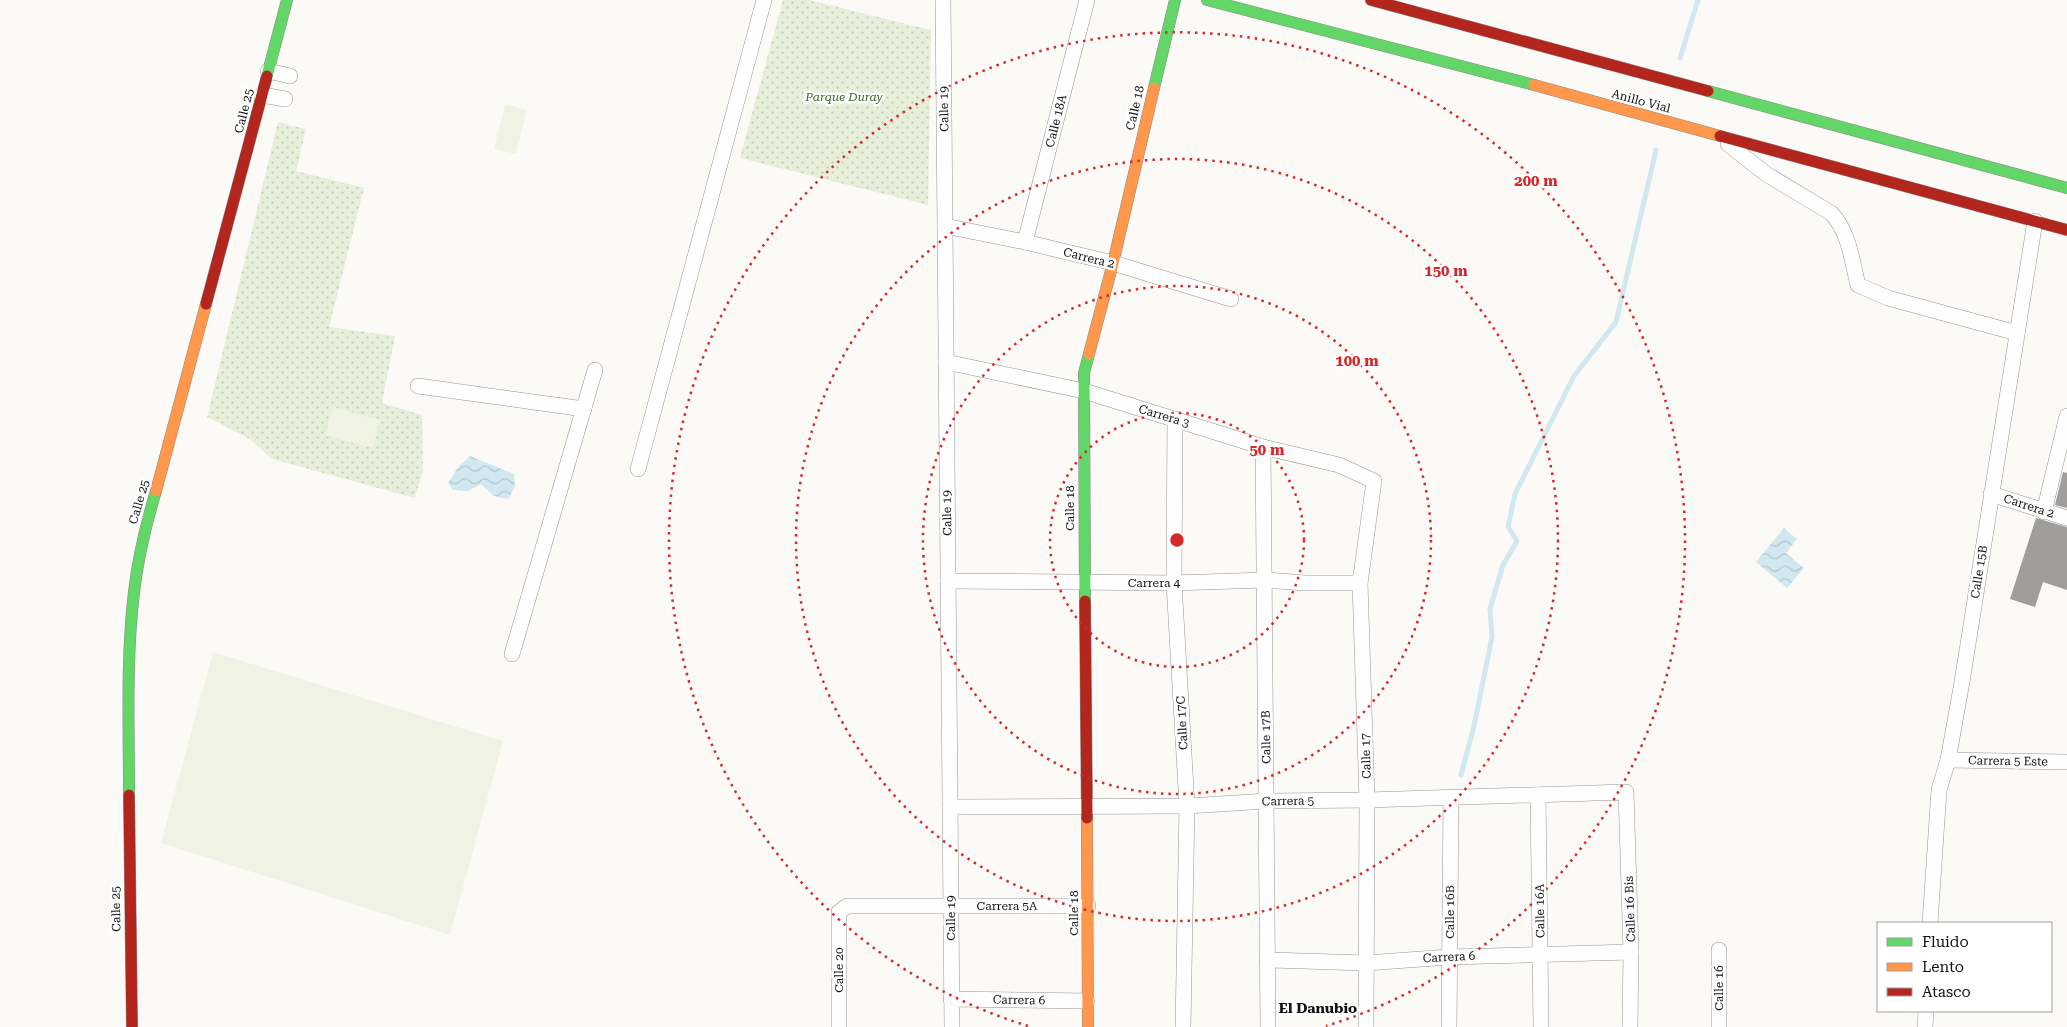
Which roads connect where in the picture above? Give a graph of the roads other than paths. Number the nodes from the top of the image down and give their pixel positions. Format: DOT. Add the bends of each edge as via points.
graph roads {
  1 [pos="287,0"];
  2 [pos="764,0"];
  3 [pos="943,0"];
  4 [pos="1087,0"];
  5 [pos="1175,0"];
  6 [pos="1207,0"];
  7 [pos="1371,0"];
  8 [pos="1395,3"];
  9 [pos="268,71"];
  10 [pos="290,76"];
  11 [pos="262,95"];
  12 [pos="285,99"];
  13 [pos="1719,136"];
  14 [pos="2067,188"];
  15 [pos="2035,221"];
  16 [pos="945,226"];
  17 [pos="2067,230"];
  18 [pos="1025,242"];
  19 [pos="1113,263"];
  20 [pos="1231,298"];
  21 [pos="2017,333"];
  22 [pos="946,362"];
  23 [pos="595,370"];
  24 [pos="418,386"];
  25 [pos="1084,391"];
  26 [pos="584,409"];
  27 [pos="2067,416"];
  28 [pos="1175,419"];
  29 [pos="1263,447"];
  30 [pos="638,469"];
  31 [pos="1375,486"];
  32 [pos="1991,494"];
  33 [pos="2044,512"];
  34 [pos="2067,518"];
  35 [pos="1265,580"];
  36 [pos="948,581"];
  37 [pos="1084,583"];
  38 [pos="1174,583"];
  39 [pos="1360,583"];
  40 [pos="512,654"];
  41 [pos="1948,760"];
  42 [pos="2067,762"];
  43 [pos="1626,792"];
  44 [pos="1538,795"];
  45 [pos="1451,798"];
  46 [pos="1368,800"];
  47 [pos="1267,801"];
  48 [pos="1087,805"];
  49 [pos="1187,806"];
  50 [pos="950,807"];
  51 [pos="951,906"];
  52 [pos="1088,906"];
  53 [pos="838,912"];
  54 [pos="1930,922"];
  55 [pos="1719,950"];
  56 [pos="1631,952"];
  57 [pos="1540,954"];
  58 [pos="1449,957"];
  59 [pos="1267,960"];
  60 [pos="1366,962"];
  61 [pos="952,999"];
  62 [pos="1087,1001"];
  63 [pos="1926,1012"];
  64 [pos="132,1027"];
  65 [pos="839,1027"];
  66 [pos="952,1027"];
  67 [pos="1088,1027"];
  68 [pos="1183,1027"];
  69 [pos="1268,1027"];
  70 [pos="1366,1027"];
  71 [pos="1449,1027"];
  72 [pos="1541,1027"];
  73 [pos="1630,1027"];
  74 [pos="1719,1027"];
  75 [pos="1926,1027"];
  1 -- 9 [label="main road, Calle 25"];
  2 -- 30 [label="street"];
  3 -- 16 [label="street, Calle 19"];
  4 -- 18 [label="street, Calle 18A"];
  5 -- 19 [label="main road, Calle 18"];
  6 -- 13 [label="main road, Anillo Vial"];
  7 -- 8 [label="main road"];
  8 -- 14 [label="main road"];
  9 -- 10 [label="street"];
  9 -- 11 [label="main road, Calle 25"];
  11 -- 12 [label="street"];
  11 -- 64 [label="main road, Calle 25" via="174,431 146,525 134,592 128,682"];
  13 -- 15 [label="main road, Anillo Vial"];
  13 -- 21 [label="street" via="1766,174 1839,221 1858,285 1888,298"];
  15 -- 17 [label="main road, Anillo Vial"];
  15 -- 21 [label="street, Calle 15B"];
  16 -- 18 [label="street, Carrera 2"];
  16 -- 22 [label="street, Calle 19"];
  18 -- 19 [label="street, Carrera 2"];
  19 -- 20 [label="street, Carrera 2"];
  19 -- 25 [label="main road, Calle 18" via="1084,373"];
  21 -- 32 [label="street, Calle 15B"];
  22 -- 25 [label="street, Carrera 3"];
  22 -- 36 [label="street, Calle 19"];
  23 -- 26 [label="street"];
  24 -- 26 [label="street"];
  25 -- 28 [label="street, Carrera 3"];
  25 -- 37 [label="main road, Calle 18"];
  26 -- 40 [label="street"];
  27 -- 33 [label="street"];
  28 -- 29 [label="street, Carrera 3"];
  28 -- 38 [label="street, Calle 17C"];
  29 -- 31 [label="street, Carrera 3" via="1339,465 1371,478"];
  29 -- 35 [label="street, Calle 17B"];
  31 -- 39 [label="street, Calle 17"];
  32 -- 33 [label="street, Carrera 2"];
  32 -- 41 [label="street, Calle 15B"];
  33 -- 34 [label="street, Carrera 2"];
  35 -- 38 [label="street, Carrera 4"];
  35 -- 39 [label="street, Carrera 4"];
  35 -- 47 [label="street, Calle 17B"];
  36 -- 37 [label="street, Carrera 4"];
  36 -- 50 [label="street, Calle 19"];
  37 -- 38 [label="street, Carrera 4"];
  37 -- 48 [label="main road, Calle 18"];
  38 -- 49 [label="street, Calle 17C"];
  39 -- 46 [label="street, Calle 17"];
  41 -- 42 [label="street, Carrera 5 Este"];
  41 -- 54 [label="street, Calle 15B" via="1939,790"];
  43 -- 44 [label="street, Carrera 5"];
  43 -- 56 [label="street, Calle 16 Bis"];
  44 -- 45 [label="street, Carrera 5"];
  44 -- 57 [label="street, Calle 16A"];
  45 -- 46 [label="street, Carrera 5"];
  45 -- 58 [label="street, Calle 16B"];
  46 -- 47 [label="street, Carrera 5"];
  46 -- 60 [label="street, Calle 17"];
  47 -- 49 [label="street, Carrera 5"];
  47 -- 59 [label="street, Calle 17B"];
  48 -- 49 [label="street, Carrera 5"];
  48 -- 50 [label="street, Carrera 5"];
  48 -- 52 [label="main road, Calle 18"];
  49 -- 68 [label="street, Calle 17C"];
  50 -- 51 [label="street, Calle 19"];
  51 -- 52 [label="street, Carrera 5A"];
  51 -- 53 [label="street, Carrera 5A" via="847,906"];
  51 -- 61 [label="street, Calle 19"];
  52 -- 62 [label="main road, Calle 18"];
  53 -- 65 [label="street, Calle 20"];
  55 -- 74 [label="street, Calle 16"];
  56 -- 57 [label="street, Carrera 6"];
  56 -- 73 [label="street, Calle 16 Bis"];
  57 -- 58 [label="street, Carrera 6"];
  57 -- 72 [label="street, Calle 16A"];
  58 -- 60 [label="street, Carrera 6"];
  58 -- 71 [label="street, Calle 16B"];
  59 -- 60 [label="street, Carrera 6"];
  59 -- 69 [label="street, Calle 17B"];
  60 -- 70 [label="street, Calle 17"];
  61 -- 62 [label="street, Carrera 6"];
  61 -- 66 [label="street, Calle 19"];
  62 -- 67 [label="main road, Calle 18"];
  63 -- 75 [label="street"];
}
